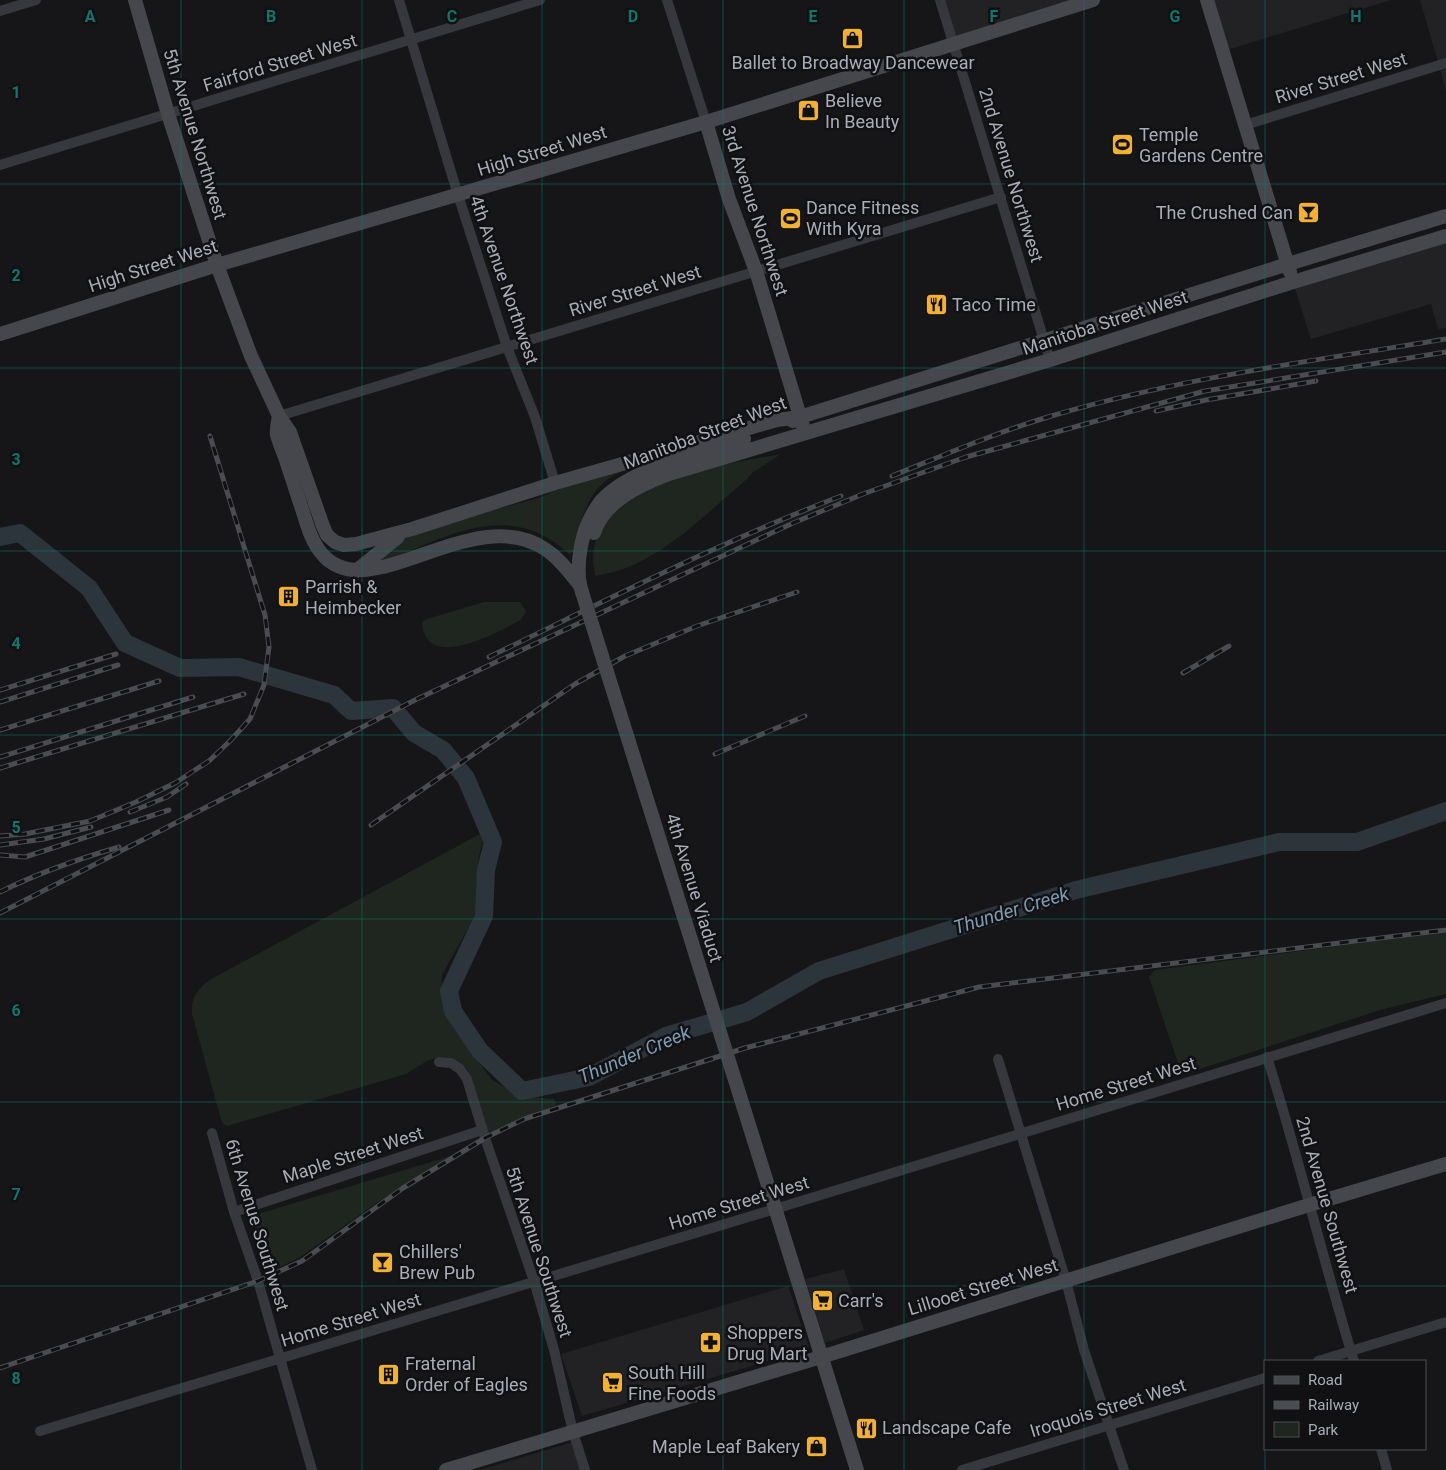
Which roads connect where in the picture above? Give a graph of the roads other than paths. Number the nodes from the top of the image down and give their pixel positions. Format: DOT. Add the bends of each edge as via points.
graph roads {
  1 [pos="36,0"];
  2 [pos="135,0"];
  3 [pos="399,0"];
  4 [pos="540,0"];
  5 [pos="668,0"];
  6 [pos="940,0"];
  7 [pos="1093,0"];
  8 [pos="1207,0"];
  9 [pos="0,11"];
  10 [pos="411,40"];
  11 [pos="953,43"];
  12 [pos="1446,63"];
  13 [pos="168,114"];
  14 [pos="706,122"];
  15 [pos="1245,125"];
  16 [pos="0,165"];
  17 [pos="458,195"];
  18 [pos="1001,197"];
  19 [pos="1446,216"];
  20 [pos="1446,236"];
  21 [pos="1288,264"];
  22 [pos="217,265"];
  23 [pos="756,271"];
  24 [pos="1293,282"];
  25 [pos="0,334"];
  26 [pos="1044,340"];
  27 [pos="507,347"];
  28 [pos="1050,360"];
  29 [pos="279,416"];
  30 [pos="800,417"];
  31 [pos="806,434"];
  32 [pos="555,483"];
  33 [pos="412,529"];
  34 [pos="356,571"];
  35 [pos="581,588"];
  36 [pos="1446,1003"];
  37 [pos="1267,1058"];
  38 [pos="998,1059"];
  39 [pos="439,1062"];
  40 [pos="482,1130"];
  41 [pos="212,1133"];
  42 [pos="1020,1134"];
  43 [pos="1446,1164"];
  44 [pos="1309,1205"];
  45 [pos="775,1209"];
  46 [pos="234,1212"];
  47 [pos="1066,1281"];
  48 [pos="534,1282"];
  49 [pos="1446,1322"];
  50 [pos="1353,1356"];
  51 [pos="821,1357"];
  52 [pos="280,1359"];
  53 [pos="1325,1360"];
  54 [pos="1264,1378"];
  55 [pos="1110,1425"];
  56 [pos="40,1430"];
  57 [pos="573,1432"];
  58 [pos="1381,1450"];
  59 [pos="312,1470"];
  60 [pos="446,1470"];
  61 [pos="585,1470"];
  62 [pos="857,1470"];
  63 [pos="962,1470"];
  64 [pos="1124,1470"];
  65 [pos="1387,1470"];
  1 -- 9 [label="street"];
  2 -- 13 [label="main road, 5th Avenue Northwest"];
  3 -- 10 [label="street, 4th Avenue Northwest"];
  4 -- 10 [label="street, Fairford Street West"];
  5 -- 14 [label="street, 3rd Avenue Northwest"];
  6 -- 11 [label="street, 2nd Avenue Northwest"];
  7 -- 11 [label="main road, High Street West"];
  8 -- 15 [label="main road"];
  10 -- 13 [label="street, Fairford Street West"];
  10 -- 17 [label="street, 4th Avenue Northwest"];
  11 -- 14 [label="main road, High Street West"];
  11 -- 18 [label="street, 2nd Avenue Northwest"];
  12 -- 15 [label="street, River Street West"];
  13 -- 16 [label="street, Fairford Street West"];
  13 -- 22 [label="main road, 5th Avenue Northwest"];
  14 -- 17 [label="main road, High Street West"];
  14 -- 23 [label="main road, 3rd Avenue Northwest"];
  15 -- 21 [label="main road"];
  17 -- 22 [label="main road, High Street West"];
  17 -- 27 [label="street, 4th Avenue Northwest"];
  18 -- 23 [label="street, River Street West"];
  18 -- 26 [label="street, 2nd Avenue Northwest"];
  19 -- 21 [label="main road, Manitoba Street West"];
  20 -- 24 [label="main road, Manitoba Street West"];
  21 -- 24 [label="main road"];
  21 -- 26 [label="main road, Manitoba Street West"];
  22 -- 25 [label="main road, High Street West"];
  22 -- 29 [label="main road, 5th Avenue Northwest" via="250,356"];
  23 -- 27 [label="street, River Street West"];
  23 -- 30 [label="main road, 3rd Avenue Northwest"];
  24 -- 28 [label="main road, Manitoba Street West"];
  26 -- 28 [label="street, 2nd Avenue Northwest"];
  26 -- 30 [label="main road, Manitoba Street West"];
  27 -- 29 [label="street, River Street West"];
  27 -- 32 [label="street, 4th Avenue Northwest" via="535,418"];
  28 -- 31 [label="main road, Manitoba Street West"];
  29 -- 33 [label="main road, 5th Avenue Northwest" via="290,432 327,535 336,542 351,545"];
  29 -- 34 [label="main road, 5th Avenue Northwest" via="278,435 314,541 328,560 341,568"];
  30 -- 31 [label="main road, 3rd Avenue Northwest"];
  30 -- 32 [label="main road" via="777,420"];
  30 -- 35 [label="main road, Manitoba Street West" via="778,428 676,460 627,480 614,489 594,511 584,534 579,557"];
  31 -- 35 [label="main road, Manitoba Street West" via="669,474 624,496 606,512 595,529"];
  32 -- 33 [label="main road"];
  33 -- 34 [label="main road"];
  34 -- 35 [label="main road" via="380,568 472,539 505,536 525,539 545,548"];
  35 -- 45 [label="main road, 4th Avenue Viaduct, bridge"];
  36 -- 37 [label="street, Home Street West"];
  37 -- 42 [label="street, Home Street West"];
  37 -- 44 [label="street, 2nd Avenue Southwest"];
  38 -- 42 [label="street"];
  39 -- 40 [label="street, 5th Avenue Southwest" via="451,1063 467,1079"];
  40 -- 46 [label="street, Maple Street West"];
  40 -- 48 [label="street, 5th Avenue Southwest"];
  41 -- 46 [label="street, 6th Avenue Southwest"];
  42 -- 45 [label="street, Home Street West"];
  42 -- 47 [label="street"];
  43 -- 44 [label="main road, Lillooet Street West"];
  44 -- 47 [label="main road, Lillooet Street West"];
  44 -- 50 [label="street, 2nd Avenue Southwest"];
  45 -- 48 [label="street, Home Street West"];
  45 -- 51 [label="main road, 4th Avenue Viaduct"];
  46 -- 52 [label="street, 6th Avenue Southwest"];
  47 -- 51 [label="main road, Lillooet Street West"];
  47 -- 55 [label="street" via="1084,1350"];
  48 -- 52 [label="street, Home Street West"];
  48 -- 57 [label="street, 5th Avenue Southwest"];
  49 -- 50 [label="street"];
  50 -- 53 [label="street"];
  51 -- 57 [label="main road, Lillooet Street West"];
  51 -- 62 [label="main road, 4th Avenue Viaduct"];
  52 -- 56 [label="street, Home Street West"];
  52 -- 59 [label="street, 6th Avenue Southwest"];
  54 -- 55 [label="street, Iroquois Street West"];
  55 -- 63 [label="street, Iroquois Street West"];
  55 -- 64 [label="street"];
  57 -- 60 [label="main road, Lillooet Street West"];
  57 -- 61 [label="street, 5th Avenue Southwest"];
  58 -- 65 [label="street"];
}
